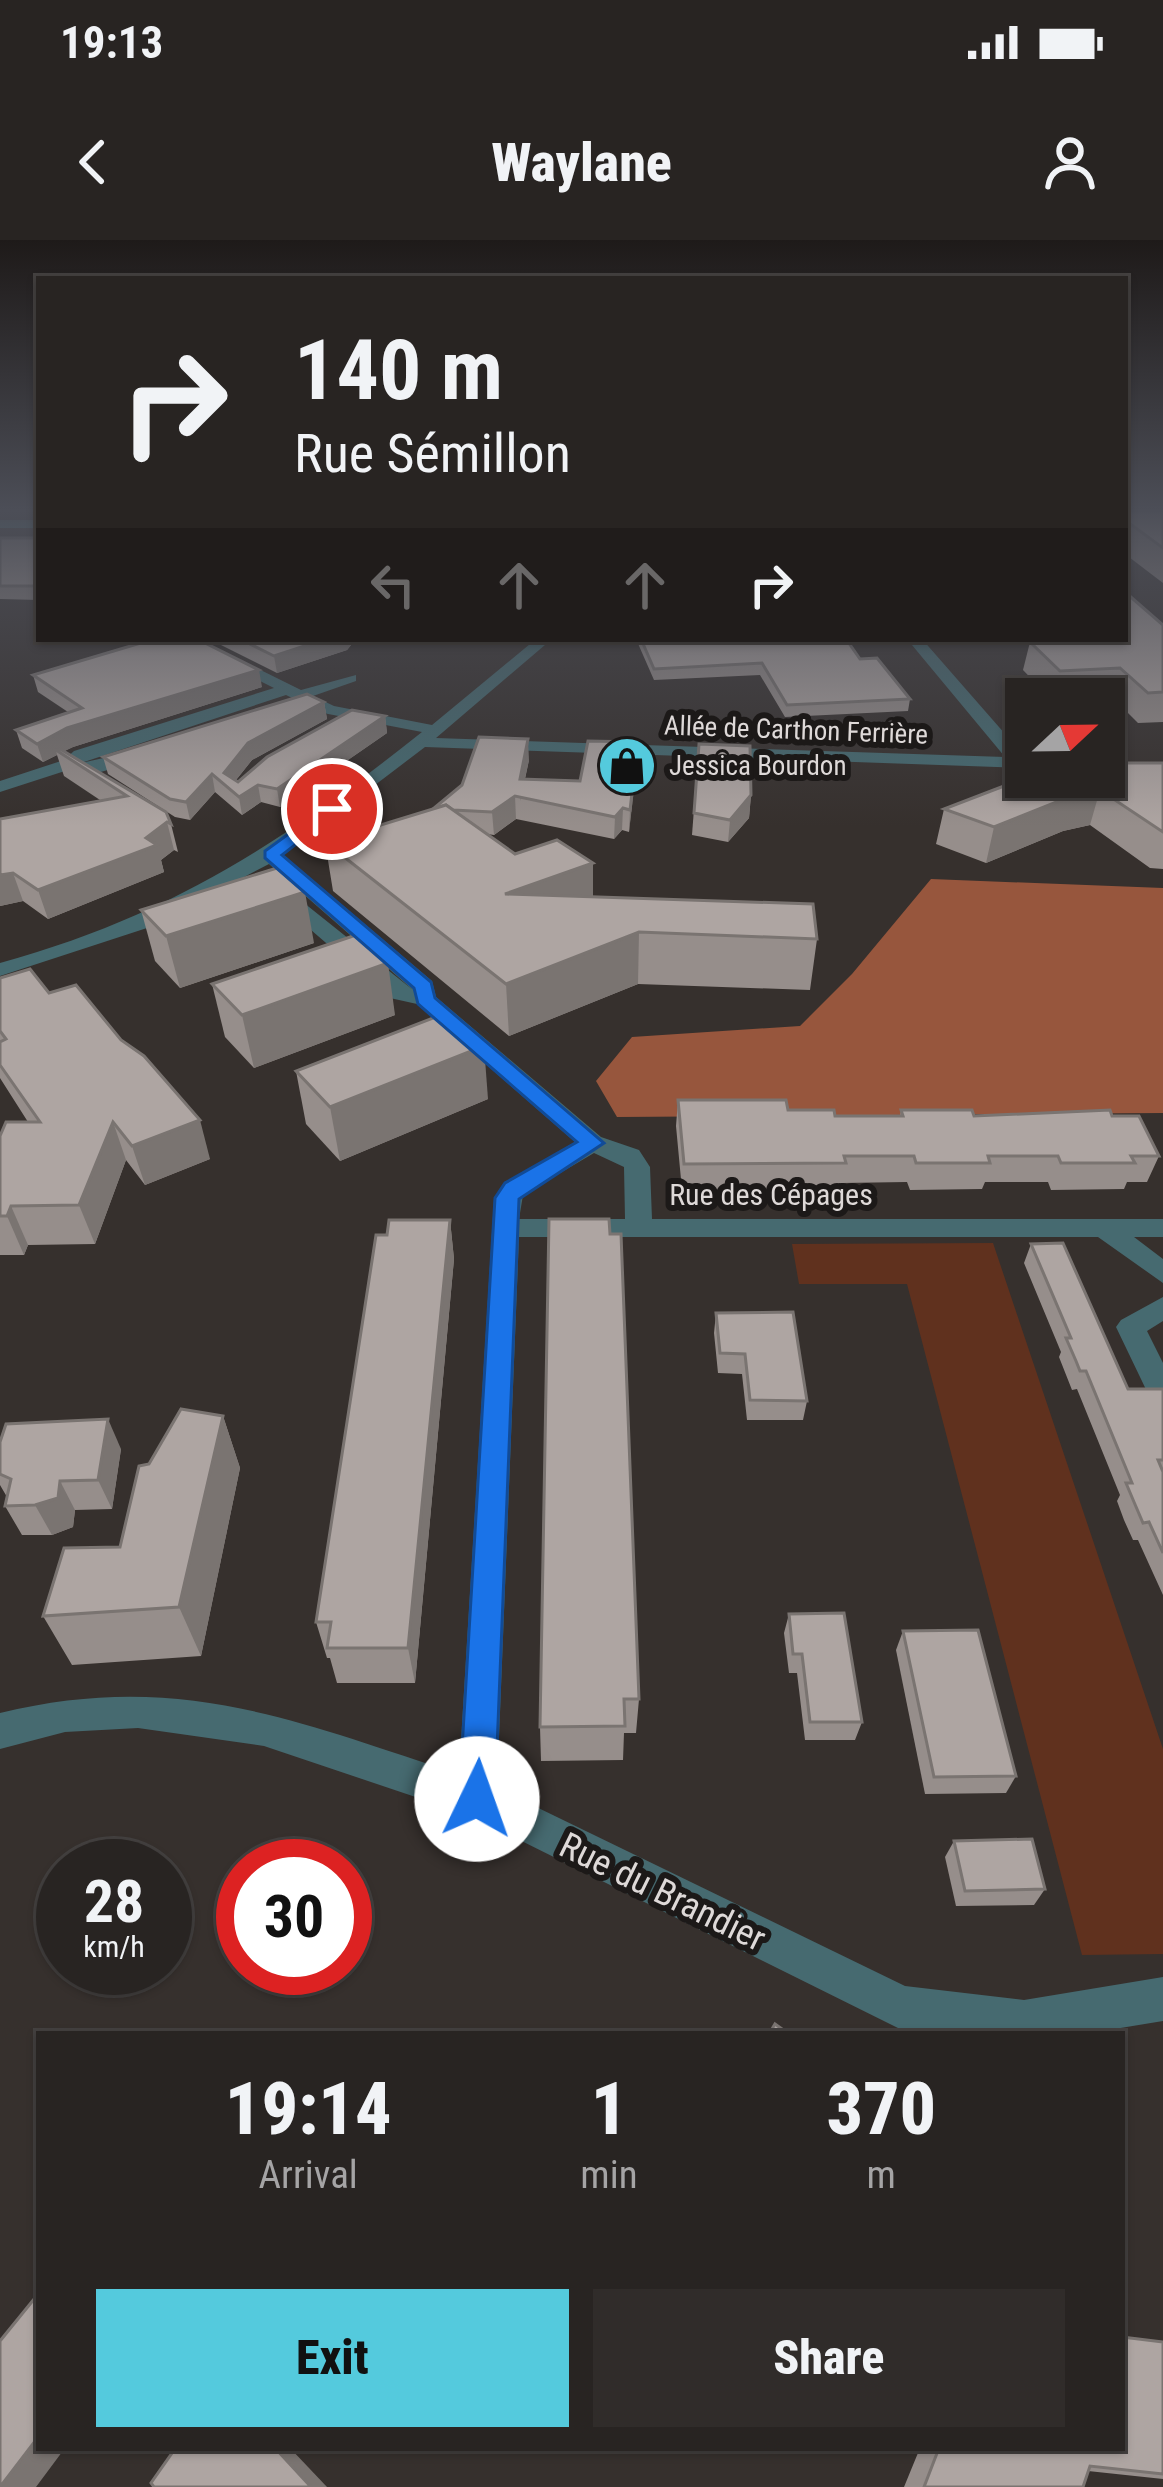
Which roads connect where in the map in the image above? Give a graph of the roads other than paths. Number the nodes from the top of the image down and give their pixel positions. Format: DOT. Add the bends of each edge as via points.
graph roads {
  1 [pos="540,642"];
  2 [pos="917,642"];
  3 [pos="202,646"];
  4 [pos="351,678"];
  5 [pos="300,695"];
  6 [pos="219,711"];
  7 [pos="352,716"];
  8 [pos="241,723"];
  9 [pos="334,727"];
  10 [pos="139,736"];
  11 [pos="428,736"];
  12 [pos="1005,743"];
  13 [pos="160,748"];
  14 [pos="1005,762"];
  15 [pos="77,768"];
  16 [pos="0,787"];
  17 [pos="112,790"];
  18 [pos="271,855"];
  19 [pos="250,868"];
  20 [pos="0,970"];
  21 [pos="425,1000"];
  22 [pos="592,1143"];
  23 [pos="638,1225"];
  24 [pos="506,1228"];
  25 [pos="1104,1228"];
  26 [pos="1163,1228"];
  27 [pos="1163,1273"];
  28 [pos="1163,1307"];
  29 [pos="1163,1394"];
  30 [pos="0,1731"];
  31 [pos="477,1799"];
  32 [pos="1163,1999"];
  1 -- 11 [label="street"];
  2 -- 12 [label="street"];
  3 -- 5 [label="street, Allée de Carthon Ferrière"];
  4 -- 5 [label="street"];
  5 -- 6 [label="street"];
  5 -- 7 [label="street, Allée de Carthon Ferrière"];
  5 -- 8 [label="street"];
  6 -- 8 [label="street"];
  6 -- 10 [label="street"];
  7 -- 9 [label="street"];
  7 -- 11 [label="street, Allée de Carthon Ferrière"];
  8 -- 13 [label="street"];
  10 -- 13 [label="street"];
  10 -- 15 [label="street" via="80,754"];
  11 -- 14 [label="street, Allée de Carthon Ferrière"];
  11 -- 18 [label="street"];
  13 -- 15 [label="street"];
  15 -- 16 [label="street"];
  15 -- 17 [label="street"];
  18 -- 19 [label="street"];
  18 -- 21 [label="street, Rue des Cépages" via="424,986"];
  19 -- 20 [label="street" via="162,913"];
  19 -- 21 [label="street, Rue des Cépages" via="398,993"];
  21 -- 22 [label="street, Rue des Cépages"];
  22 -- 23 [label="street, Rue des Cépages" via="630,1156 637,1167"];
  22 -- 24 [label="street" via="514,1189"];
  23 -- 24 [label="street"];
  23 -- 25 [label="street, Rue des Cépages"];
  24 -- 31 [label="street"];
  25 -- 26 [label="street, Rue des Cépages"];
  25 -- 27 [label="street"];
  28 -- 29 [label="street" via="1131,1327"];
  30 -- 31 [label="street, Rue du Brandier" via="65,1714 207,1718 264,1728"];
  31 -- 32 [label="street, Rue du Brandier" via="902,2008 1024,2022"];
}
